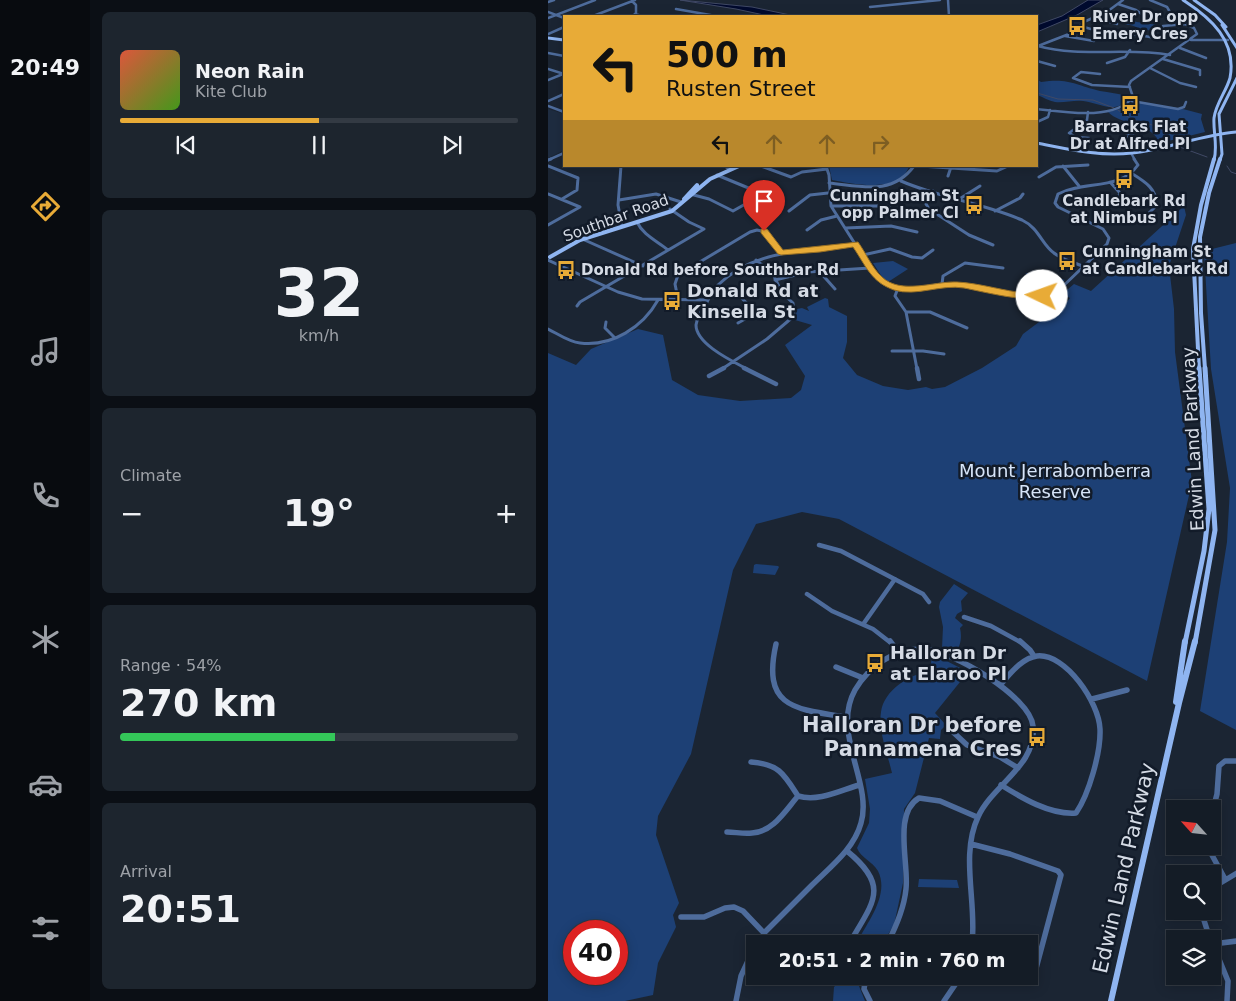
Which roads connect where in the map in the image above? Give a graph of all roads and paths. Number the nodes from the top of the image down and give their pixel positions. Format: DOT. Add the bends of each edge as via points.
graph roads {
  1 [pos="554,0"];
  2 [pos="595,0"];
  3 [pos="633,0"];
  4 [pos="940,0"];
  5 [pos="948,0"];
  6 [pos="1123,0"];
  7 [pos="1150,0"];
  8 [pos="1183,0"];
  9 [pos="1187,0"];
  10 [pos="1194,0"];
  11 [pos="548,2"];
  12 [pos="1118,4"];
  13 [pos="879,6"];
  14 [pos="676,9"];
  15 [pos="548,12"];
  16 [pos="695,12"];
  17 [pos="1144,14"];
  18 [pos="555,15"];
  19 [pos="596,15"];
  20 [pos="634,15"];
  21 [pos="690,15"];
  22 [pos="711,15"];
  23 [pos="948,15"];
  24 [pos="548,18"];
  25 [pos="563,18"];
  26 [pos="1092,18"];
  27 [pos="1117,24"];
  28 [pos="1185,24"];
  29 [pos="1080,26"];
  30 [pos="563,28"];
  31 [pos="548,34"];
  32 [pos="1065,36"];
  33 [pos="549,39"];
  34 [pos="1230,39"];
  35 [pos="563,40"];
  36 [pos="1191,40"];
  37 [pos="1094,41"];
  38 [pos="1038,46"];
  39 [pos="1038,46"];
  40 [pos="1180,48"];
  41 [pos="1236,48"];
  42 [pos="1130,50"];
  43 [pos="548,53"];
  44 [pos="1071,53"];
  45 [pos="558,55"];
  46 [pos="1170,55"];
  47 [pos="563,56"];
  48 [pos="1074,57"];
  49 [pos="1206,58"];
  50 [pos="548,59"];
  51 [pos="1163,59"];
  52 [pos="1038,61"];
  53 [pos="1107,63"];
  54 [pos="1055,66"];
  55 [pos="1150,68"];
  56 [pos="548,69"];
  57 [pos="563,74"];
  58 [pos="1100,74"];
  59 [pos="1200,75"];
  60 [pos="1236,78"];
  61 [pos="548,80"];
  62 [pos="1196,87"];
  63 [pos="1130,88"];
  64 [pos="563,94"];
  65 [pos="548,101"];
  66 [pos="1132,101"];
  67 [pos="1186,102"];
  68 [pos="548,106"];
  69 [pos="1038,109"];
  70 [pos="1050,110"];
  71 [pos="563,112"];
  72 [pos="1088,112"];
  73 [pos="1085,121"];
  74 [pos="1038,122"];
  75 [pos="1236,133"];
  76 [pos="1218,134"];
  77 [pos="1088,138"];
  78 [pos="1122,139"];
  79 [pos="1038,143"];
  80 [pos="563,152"];
  81 [pos="1131,154"];
  82 [pos="548,160"];
  83 [pos="1088,165"];
  84 [pos="548,166"];
  85 [pos="1063,166"];
  86 [pos="621,167"];
  87 [pos="728,167"];
  88 [pos="764,167"];
  89 [pos="827,167"];
  90 [pos="913,167"];
  91 [pos="951,167"];
  92 [pos="1006,167"];
  93 [pos="1131,173"];
  94 [pos="717,175"];
  95 [pos="948,176"];
  96 [pos="1039,177"];
  97 [pos="901,181"];
  98 [pos="1110,182"];
  99 [pos="829,183"];
  100 [pos="980,186"];
  101 [pos="1079,186"];
  102 [pos="933,191"];
  103 [pos="828,192"];
  104 [pos="548,194"];
  105 [pos="1023,194"];
  106 [pos="690,195"];
  107 [pos="961,198"];
  108 [pos="562,199"];
  109 [pos="619,200"];
  110 [pos="681,202"];
  111 [pos="1111,202"];
  112 [pos="832,206"];
  113 [pos="889,206"];
  114 [pos="672,209"];
  115 [pos="789,211"];
  116 [pos="995,212"];
  117 [pos="837,216"];
  118 [pos="1144,218"];
  119 [pos="637,222"];
  120 [pos="548,225"];
  121 [pos="622,225"];
  122 [pos="846,228"];
  123 [pos="807,230"];
  124 [pos="917,232"];
  125 [pos="581,239"];
  126 [pos="855,244"];
  127 [pos="993,245"];
  128 [pos="668,250"];
  129 [pos="933,250"];
  130 [pos="781,252"];
  131 [pos="863,255"];
  132 [pos="549,257"];
  133 [pos="756,260"];
  134 [pos="642,266"];
  135 [pos="1082,266"];
  136 [pos="870,268"];
  137 [pos="1003,268"];
  138 [pos="819,271"];
  139 [pos="775,280"];
  140 [pos="942,284"];
  141 [pos="608,286"];
  142 [pos="716,287"];
  143 [pos="835,288"];
  144 [pos="898,288"];
  145 [pos="678,299"];
  146 [pos="658,300"];
  147 [pos="708,300"];
  148 [pos="577,306"];
  149 [pos="906,312"];
  150 [pos="606,322"];
  151 [pos="738,323"];
  152 [pos="967,328"];
  153 [pos="548,329"];
  154 [pos="614,337"];
  155 [pos="912,350"];
  156 [pos="892,351"];
  157 [pos="944,354"];
  158 [pos="734,362"];
  159 [pos="709,376"];
  160 [pos="920,380"];
  161 [pos="776,384"];
  162 [pos="818,545"];
  163 [pos="895,579"];
  164 [pos="807,594"];
  165 [pos="929,602"];
  166 [pos="964,617"];
  167 [pos="864,623"];
  168 [pos="776,644"];
  169 [pos="899,653"];
  170 [pos="1034,656"];
  171 [pos="836,668"];
  172 [pos="863,678"];
  173 [pos="1001,684"];
  174 [pos="1127,690"];
  175 [pos="1092,699"];
  176 [pos="846,717"];
  177 [pos="953,732"];
  178 [pos="1170,742"];
  179 [pos="1236,760"];
  180 [pos="751,762"];
  181 [pos="1018,768"];
  182 [pos="859,785"];
  183 [pos="1001,785"];
  184 [pos="798,796"];
  185 [pos="1215,800"];
  186 [pos="978,817"];
  187 [pos="727,832"];
  188 [pos="971,844"];
  189 [pos="847,851"];
  190 [pos="1211,855"];
  191 [pos="1236,873"];
  192 [pos="1225,879"];
  193 [pos="1221,882"];
  194 [pos="681,917"];
  195 [pos="764,933"];
  196 [pos="854,935"];
  197 [pos="892,935"];
  198 [pos="973,935"];
  199 [pos="1236,941"];
  200 [pos="1221,942"];
  201 [pos="1038,962"];
  202 [pos="746,965"];
  203 [pos="1221,965"];
  204 [pos="864,985"];
  205 [pos="955,985"];
  206 [pos="736,1001"];
  207 [pos="870,1001"];
  208 [pos="944,1001"];
  209 [pos="1112,1001"];
  210 [pos="1226,1001"];
  1 -- 11 [label="street"];
  2 -- 18 [label="street"];
  3 -- 19 [label="street"];
  3 -- 20 [label="street" via="636,4"];
  4 -- 13 [label="street"];
  5 -- 23 [label="street"];
  6 -- 12 [label="street"];
  7 -- 28 [label="street" via="1164,5 1174,19"];
  8 -- 34 [label="main road" via="1210,19"];
  9 -- 34 [label="main road" via="1215,19"];
  10 -- 34 [label="main road" via="1215,15 1234,37"];
  12 -- 17 [label="street"];
  12 -- 26 [label="street"];
  14 -- 16 [label="street"];
  15 -- 18 [label="street"];
  16 -- 21 [label="street"];
  16 -- 22 [label="street"];
  18 -- 24 [label="street"];
  18 -- 25 [label="street"];
  26 -- 27 [label="street"];
  26 -- 29 [label="street"];
  28 -- 29 [label="street" via="1163,26 1163,36 1158,38 1136,34 1120,37"];
  28 -- 36 [label="street" via="1197,31"];
  29 -- 32 [label="street"];
  30 -- 31 [label="street"];
  32 -- 37 [label="street"];
  32 -- 38 [label="street"];
  33 -- 35 [label="main road"];
  34 -- 36 [label="street"];
  34 -- 41 [label="main road"];
  34 -- 76 [label="main road" via="1234,66 1215,111 1214,126"];
  36 -- 40 [label="street"];
  39 -- 44 [label="street"];
  40 -- 46 [label="street"];
  40 -- 49 [label="street"];
  42 -- 44 [label="street"];
  42 -- 46 [label="street"];
  42 -- 53 [label="street" via="1126,57"];
  43 -- 45 [label="street"];
  44 -- 48 [label="street"];
  45 -- 47 [label="street"];
  45 -- 50 [label="street"];
  46 -- 51 [label="street"];
  51 -- 55 [label="street"];
  51 -- 59 [label="street" via="1200,70"];
  52 -- 54 [label="street"];
  55 -- 62 [label="street" via="1176,82"];
  55 -- 63 [label="street" via="1132,80"];
  56 -- 57 [label="street"];
  57 -- 61 [label="street"];
  58 -- 63 [label="street" via="1081,72 1073,78 1096,86"];
  60 -- 76 [label="main road" via="1220,110"];
  63 -- 66 [label="street"];
  64 -- 65 [label="street"];
  66 -- 67 [label="street" via="1178,109"];
  66 -- 72 [label="street" via="1116,109"];
  68 -- 71 [label="street"];
  69 -- 70 [label="street"];
  70 -- 72 [label="street"];
  70 -- 74 [label="street" via="1048,117"];
  72 -- 73 [label="street"];
  73 -- 77 [label="street" via="1070,133"];
  73 -- 78 [label="street" via="1133,135"];
  75 -- 76 [label="main road"];
  76 -- 81 [label="main road"];
  76 -- 178 [label="main road, Edwin Land Parkway" via="1193,249 1208,514"];
  76 -- 178 [label="main road, Edwin Land Parkway" via="1222,154 1209,193 1200,237 1201,313 1215,530 1194,648"];
  79 -- 81 [label="main road" via="1105,155"];
  80 -- 82 [label="street"];
  81 -- 93 [label="street" via="1138,164"];
  83 -- 85 [label="street"];
  84 -- 108 [label="street" via="578,178 577,190"];
  85 -- 96 [label="street" via="1050,169"];
  85 -- 101 [label="street"];
  86 -- 109 [label="street"];
  87 -- 94 [label="main road, Southbar Road"];
  87 -- 106 [label="main road, Southbar Road" via="704,180"];
  88 -- 89 [label="street" via="791,177"];
  89 -- 99 [label="street"];
  90 -- 97 [label="street"];
  91 -- 92 [label="street" via="997,171"];
  91 -- 95 [label="street"];
  93 -- 98 [label="street"];
  93 -- 118 [label="street" via="1146,182 1156,194 1156,206"];
  94 -- 106 [label="main road, Southbar Road"];
  94 -- 106 [label="street" via="762,194 733,211"];
  97 -- 99 [label="street" via="872,187"];
  97 -- 102 [label="street"];
  98 -- 101 [label="street"];
  98 -- 111 [label="street" via="1120,193"];
  99 -- 103 [label="street"];
  100 -- 107 [label="street"];
  101 -- 135 [label="street" via="1060,192 1055,203 1064,211 1103,229 1109,238 1107,244"];
  102 -- 107 [label="street"];
  102 -- 127 [label="street" via="927,198 929,208 969,235"];
  103 -- 112 [label="street"];
  103 -- 115 [label="street" via="810,195"];
  104 -- 108 [label="street"];
  105 -- 116 [label="street"];
  106 -- 110 [label="main road, Southbar Road"];
  106 -- 114 [label="main road, Southbar Road"];
  107 -- 116 [label="street"];
  108 -- 120 [label="street" via="580,207"];
  109 -- 110 [label="street" via="656,194"];
  109 -- 121 [label="street"];
  110 -- 114 [label="main road, Southbar Road"];
  112 -- 113 [label="street"];
  112 -- 117 [label="street"];
  114 -- 119 [label="main road, Southbar Road"];
  114 -- 121 [label="main road, Southbar Road"];
  114 -- 128 [label="street" via="704,229"];
  116 -- 135 [label="street" via="1030,225 1053,253"];
  117 -- 122 [label="street"];
  117 -- 123 [label="street" via="821,220"];
  119 -- 121 [label="main road, Southbar Road"];
  119 -- 128 [label="street" via="642,232"];
  121 -- 125 [label="main road, Southbar Road"];
  122 -- 124 [label="street" via="900,226"];
  122 -- 126 [label="street"];
  125 -- 132 [label="main road, Southbar Road"];
  125 -- 134 [label="street"];
  126 -- 130 [label="street"];
  126 -- 131 [label="street"];
  128 -- 134 [label="street"];
  129 -- 131 [label="street" via="927,257 919,259 889,249"];
  130 -- 133 [label="street"];
  130 -- 145 [label="street" via="766,232 750,232 678,275 675,284"];
  131 -- 136 [label="street"];
  132 -- 141 [label="street"];
  133 -- 139 [label="street" via="768,268"];
  133 -- 142 [label="street"];
  134 -- 141 [label="street"];
  135 -- 140 [label="street" via="1059,290 1037,297"];
  136 -- 138 [label="street"];
  136 -- 144 [label="street" via="879,280"];
  137 -- 140 [label="street" via="964,263 944,276"];
  138 -- 139 [label="street"];
  138 -- 143 [label="street"];
  139 -- 158 [label="street" via="793,303 794,316"];
  140 -- 144 [label="street"];
  141 -- 146 [label="street" via="634,297"];
  141 -- 148 [label="street"];
  142 -- 147 [label="street"];
  142 -- 151 [label="street" via="735,292 752,308 752,315"];
  144 -- 149 [label="street" via="895,296"];
  145 -- 146 [label="street"];
  145 -- 147 [label="street"];
  146 -- 154 [label="street" via="642,322"];
  147 -- 158 [label="street" via="696,322 696,330 708,345"];
  149 -- 152 [label="street" via="930,312"];
  149 -- 155 [label="street"];
  150 -- 154 [label="street" via="605,328"];
  153 -- 154 [label="street" via="582,343"];
  155 -- 156 [label="street"];
  155 -- 157 [label="street"];
  155 -- 160 [label="street"];
  158 -- 159 [label="street"];
  158 -- 161 [label="street"];
  162 -- 163 [label="street" via="839,550"];
  163 -- 165 [label="street" via="923,594"];
  163 -- 167 [label="street"];
  164 -- 167 [label="street" via="830,610"];
  166 -- 170 [label="street" via="977,619 1008,636 1027,647"];
  167 -- 169 [label="street" via="885,634"];
  168 -- 176 [label="street" via="770,673 780,696 801,709"];
  169 -- 172 [label="street"];
  169 -- 173 [label="street" via="925,649 943,653"];
  170 -- 173 [label="street"];
  170 -- 175 [label="street" via="1048,658 1068,671"];
  171 -- 172 [label="street"];
  172 -- 176 [label="street"];
  173 -- 181 [label="street" via="1024,703 1033,726 1032,745"];
  174 -- 175 [label="street"];
  175 -- 183 [label="street" via="1099,718 1100,738 1078,812 1066,814 1027,800"];
  176 -- 182 [label="street"];
  177 -- 181 [label="street" via="967,745"];
  178 -- 209 [label="main road, Edwin Land Parkway"];
  179 -- 185 [label="street" via="1225,761 1219,766"];
  180 -- 184 [label="street" via="775,767 784,774"];
  181 -- 183 [label="street"];
  182 -- 184 [label="street" via="814,799"];
  182 -- 189 [label="street" via="862,819"];
  183 -- 186 [label="street"];
  184 -- 187 [label="street" via="766,830 757,834"];
  186 -- 188 [label="street"];
  186 -- 197 [label="street" via="929,797 911,804 906,820 906,888"];
  188 -- 198 [label="street"];
  188 -- 201 [label="street" via="1010,854 1058,871 1061,875"];
  189 -- 195 [label="street"];
  189 -- 196 [label="street" via="870,870 875,885 873,900"];
  190 -- 192 [label="street"];
  191 -- 192 [label="street"];
  192 -- 193 [label="street"];
  194 -- 195 [label="street" via="704,917 734,907 743,910"];
  199 -- 200 [label="street"];
  202 -- 206 [label="street"];
  203 -- 210 [label="street" via="1228,981"];
  204 -- 207 [label="street" via="863,992"];
  205 -- 208 [label="street"];
}
